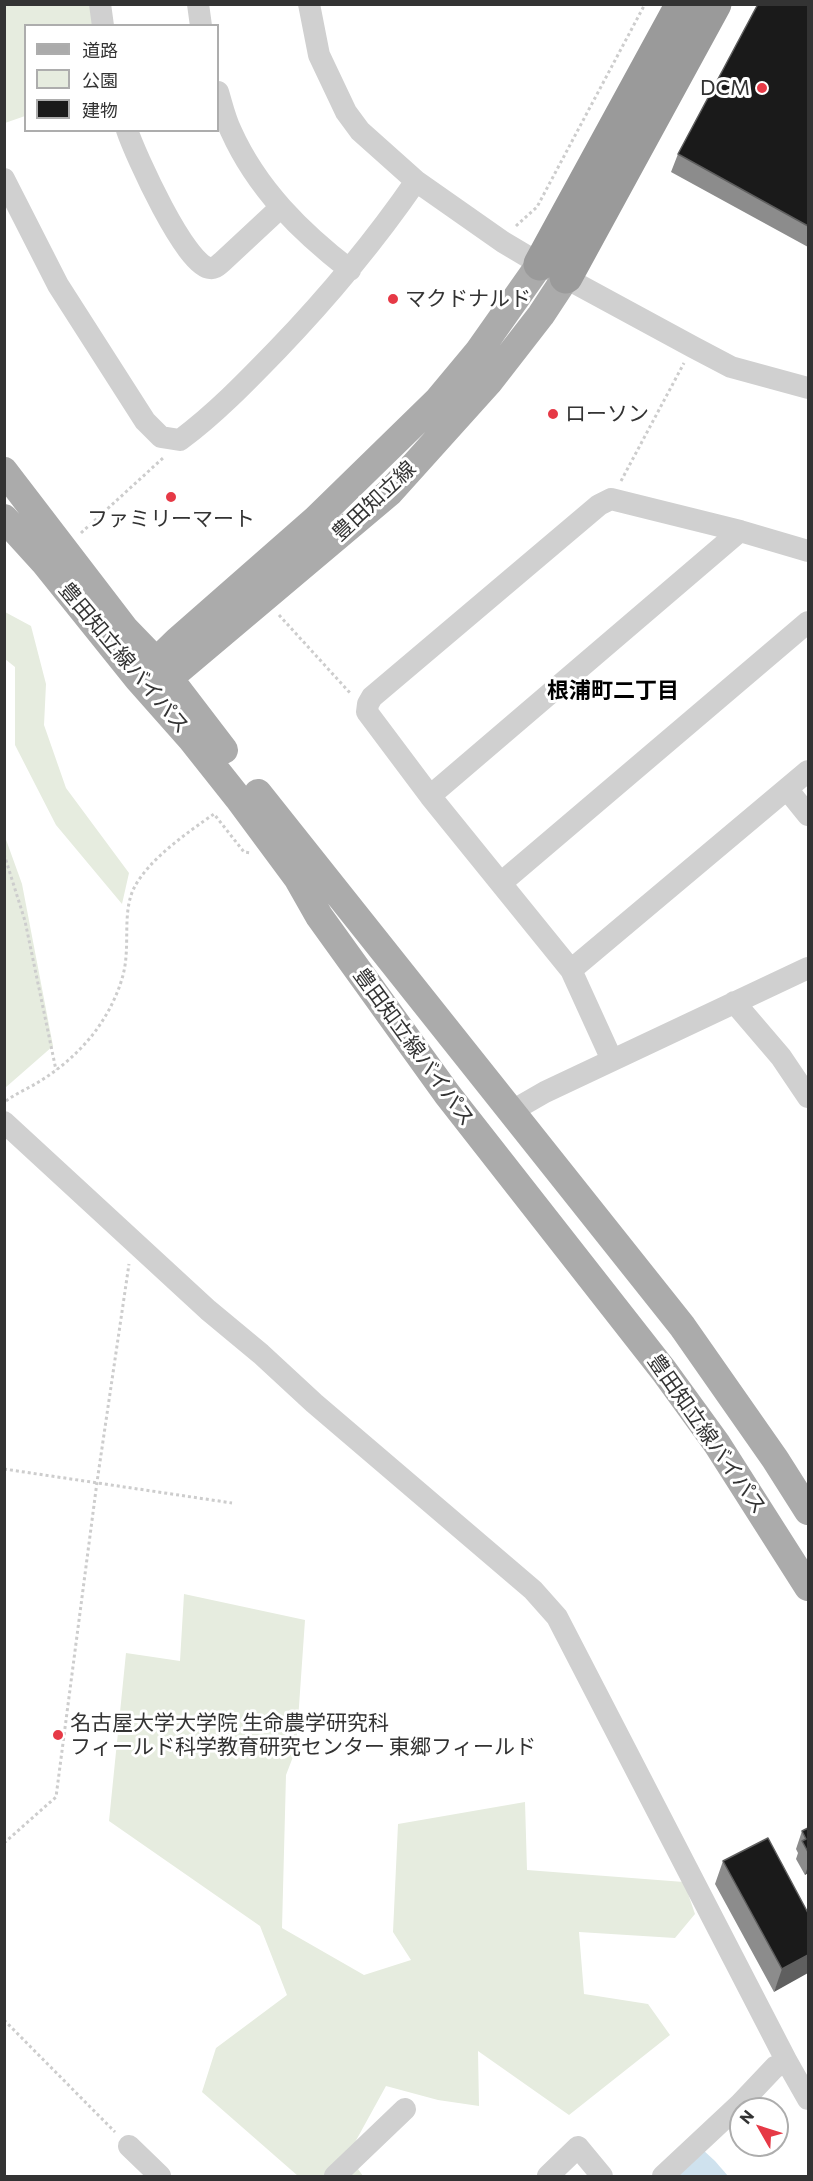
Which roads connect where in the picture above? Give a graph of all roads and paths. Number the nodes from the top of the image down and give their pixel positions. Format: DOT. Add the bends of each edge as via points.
graph roads {
  1 [pos="100,4"];
  2 [pos="198,4"];
  3 [pos="309,4"];
  4 [pos="645,4"];
  5 [pos="682,4"];
  6 [pos="715,4"];
  7 [pos="103,24"];
  8 [pos="201,24"];
  9 [pos="219,95"];
  10 [pos="128,132"];
  11 [pos="4,179"];
  12 [pos="416,181"];
  13 [pos="280,208"];
  14 [pos="503,242"];
  15 [pos="350,270"];
  16 [pos="553,271"];
  17 [pos="693,347"];
  18 [pos="808,388"];
  19 [pos="180,440"];
  20 [pos="4,471"];
  21 [pos="611,499"];
  22 [pos="4,518"];
  23 [pos="740,531"];
  24 [pos="64,548"];
  25 [pos="808,551"];
  26 [pos="264,598"];
  27 [pos="808,622"];
  28 [pos="153,678"];
  29 [pos="367,712"];
  30 [pos="808,771"];
  31 [pos="787,789"];
  32 [pos="430,796"];
  33 [pos="808,815"];
  34 [pos="271,843"];
  35 [pos="4,854"];
  36 [pos="501,883"];
  37 [pos="808,968"];
  38 [pos="571,970"];
  39 [pos="734,1002"];
  40 [pos="612,1060"];
  41 [pos="56,1070"];
  42 [pos="808,1096"];
  43 [pos="4,1102"];
  44 [pos="512,1112"];
  45 [pos="4,1122"];
  46 [pos="134,1242"];
  47 [pos="4,1469"];
  48 [pos="97,1482"];
  49 [pos="232,1503"];
  50 [pos="808,1511"];
  51 [pos="808,1587"];
  52 [pos="4,1844"];
  53 [pos="4,2020"];
  54 [pos="787,2062"];
  55 [pos="808,2099"];
  56 [pos="405,2109"];
  57 [pos="129,2146"];
  58 [pos="160,2176"];
  59 [pos="335,2176"];
  60 [pos="548,2176"];
  61 [pos="602,2176"];
  62 [pos="663,2176"];
  1 -- 7 [label="street"];
  2 -- 8 [label="street"];
  3 -- 12 [label="street" via="319,55 346,112 366,137"];
  4 -- 14 [label="path" via="537,207"];
  5 -- 16 [label="highway"];
  6 -- 16 [label="highway"];
  9 -- 13 [label="street" via="230,131"];
  10 -- 13 [label="street" via="160,203 201,265 209,269 222,262"];
  11 -- 19 [label="street" via="58,285 145,421 161,437"];
  12 -- 14 [label="street"];
  12 -- 15 [label="street"];
  13 -- 15 [label="street"];
  14 -- 16 [label="street"];
  15 -- 19 [label="street" via="255,373"];
  16 -- 17 [label="street"];
  16 -- 26 [label="main road, 豊田知立線" via="542,315 489,382 390,492"];
  16 -- 28 [label="main road, 豊田知立線" via="438,400"];
  17 -- 18 [label="street" via="731,367"];
  17 -- 21 [label="path"];
  19 -- 24 [label="path"];
  20 -- 24 [label="main road, 豊田知立線バイパス"];
  21 -- 23 [label="street"];
  21 -- 29 [label="street" via="599,505 372,697"];
  22 -- 28 [label="main road, 豊田知立線バイパス"];
  23 -- 25 [label="street"];
  23 -- 32 [label="street"];
  24 -- 28 [label="main road, 豊田知立線バイパス" via="125,629"];
  26 -- 28 [label="main road, 豊田知立線"];
  26 -- 29 [label="path"];
  27 -- 36 [label="street"];
  28 -- 34 [label="main road, 豊田知立線バイパス" via="192,740"];
  28 -- 44 [label="main road, 豊田知立線バイパス" via="333,889"];
  29 -- 32 [label="street"];
  30 -- 31 [label="street"];
  31 -- 33 [label="street"];
  31 -- 38 [label="street"];
  32 -- 36 [label="street"];
  34 -- 41 [label="path" via="255,854 244,852 214,814 159,857 133,889 126,959 109,1010 72,1059"];
  34 -- 51 [label="main road, 豊田知立線バイパス" via="447,1094 717,1444"];
  35 -- 41 [label="path" via="25,921"];
  36 -- 38 [label="street"];
  37 -- 39 [label="street"];
  38 -- 40 [label="street"];
  39 -- 40 [label="street"];
  39 -- 42 [label="street"];
  40 -- 44 [label="street"];
  41 -- 43 [label="path"];
  44 -- 50 [label="main road, 豊田知立線バイパス" via="682,1326"];
  45 -- 46 [label="street"];
  46 -- 48 [label="path"];
  46 -- 54 [label="street" via="322,1410 533,1590 557,1617"];
  47 -- 48 [label="path"];
  48 -- 49 [label="path"];
  48 -- 52 [label="path" via="56,1797"];
  53 -- 57 [label="path"];
  54 -- 55 [label="street"];
  54 -- 62 [label="street" via="775,2067"];
  56 -- 59 [label="street"];
  57 -- 58 [label="street"];
  60 -- 61 [label="street" via="578,2148"];
}
